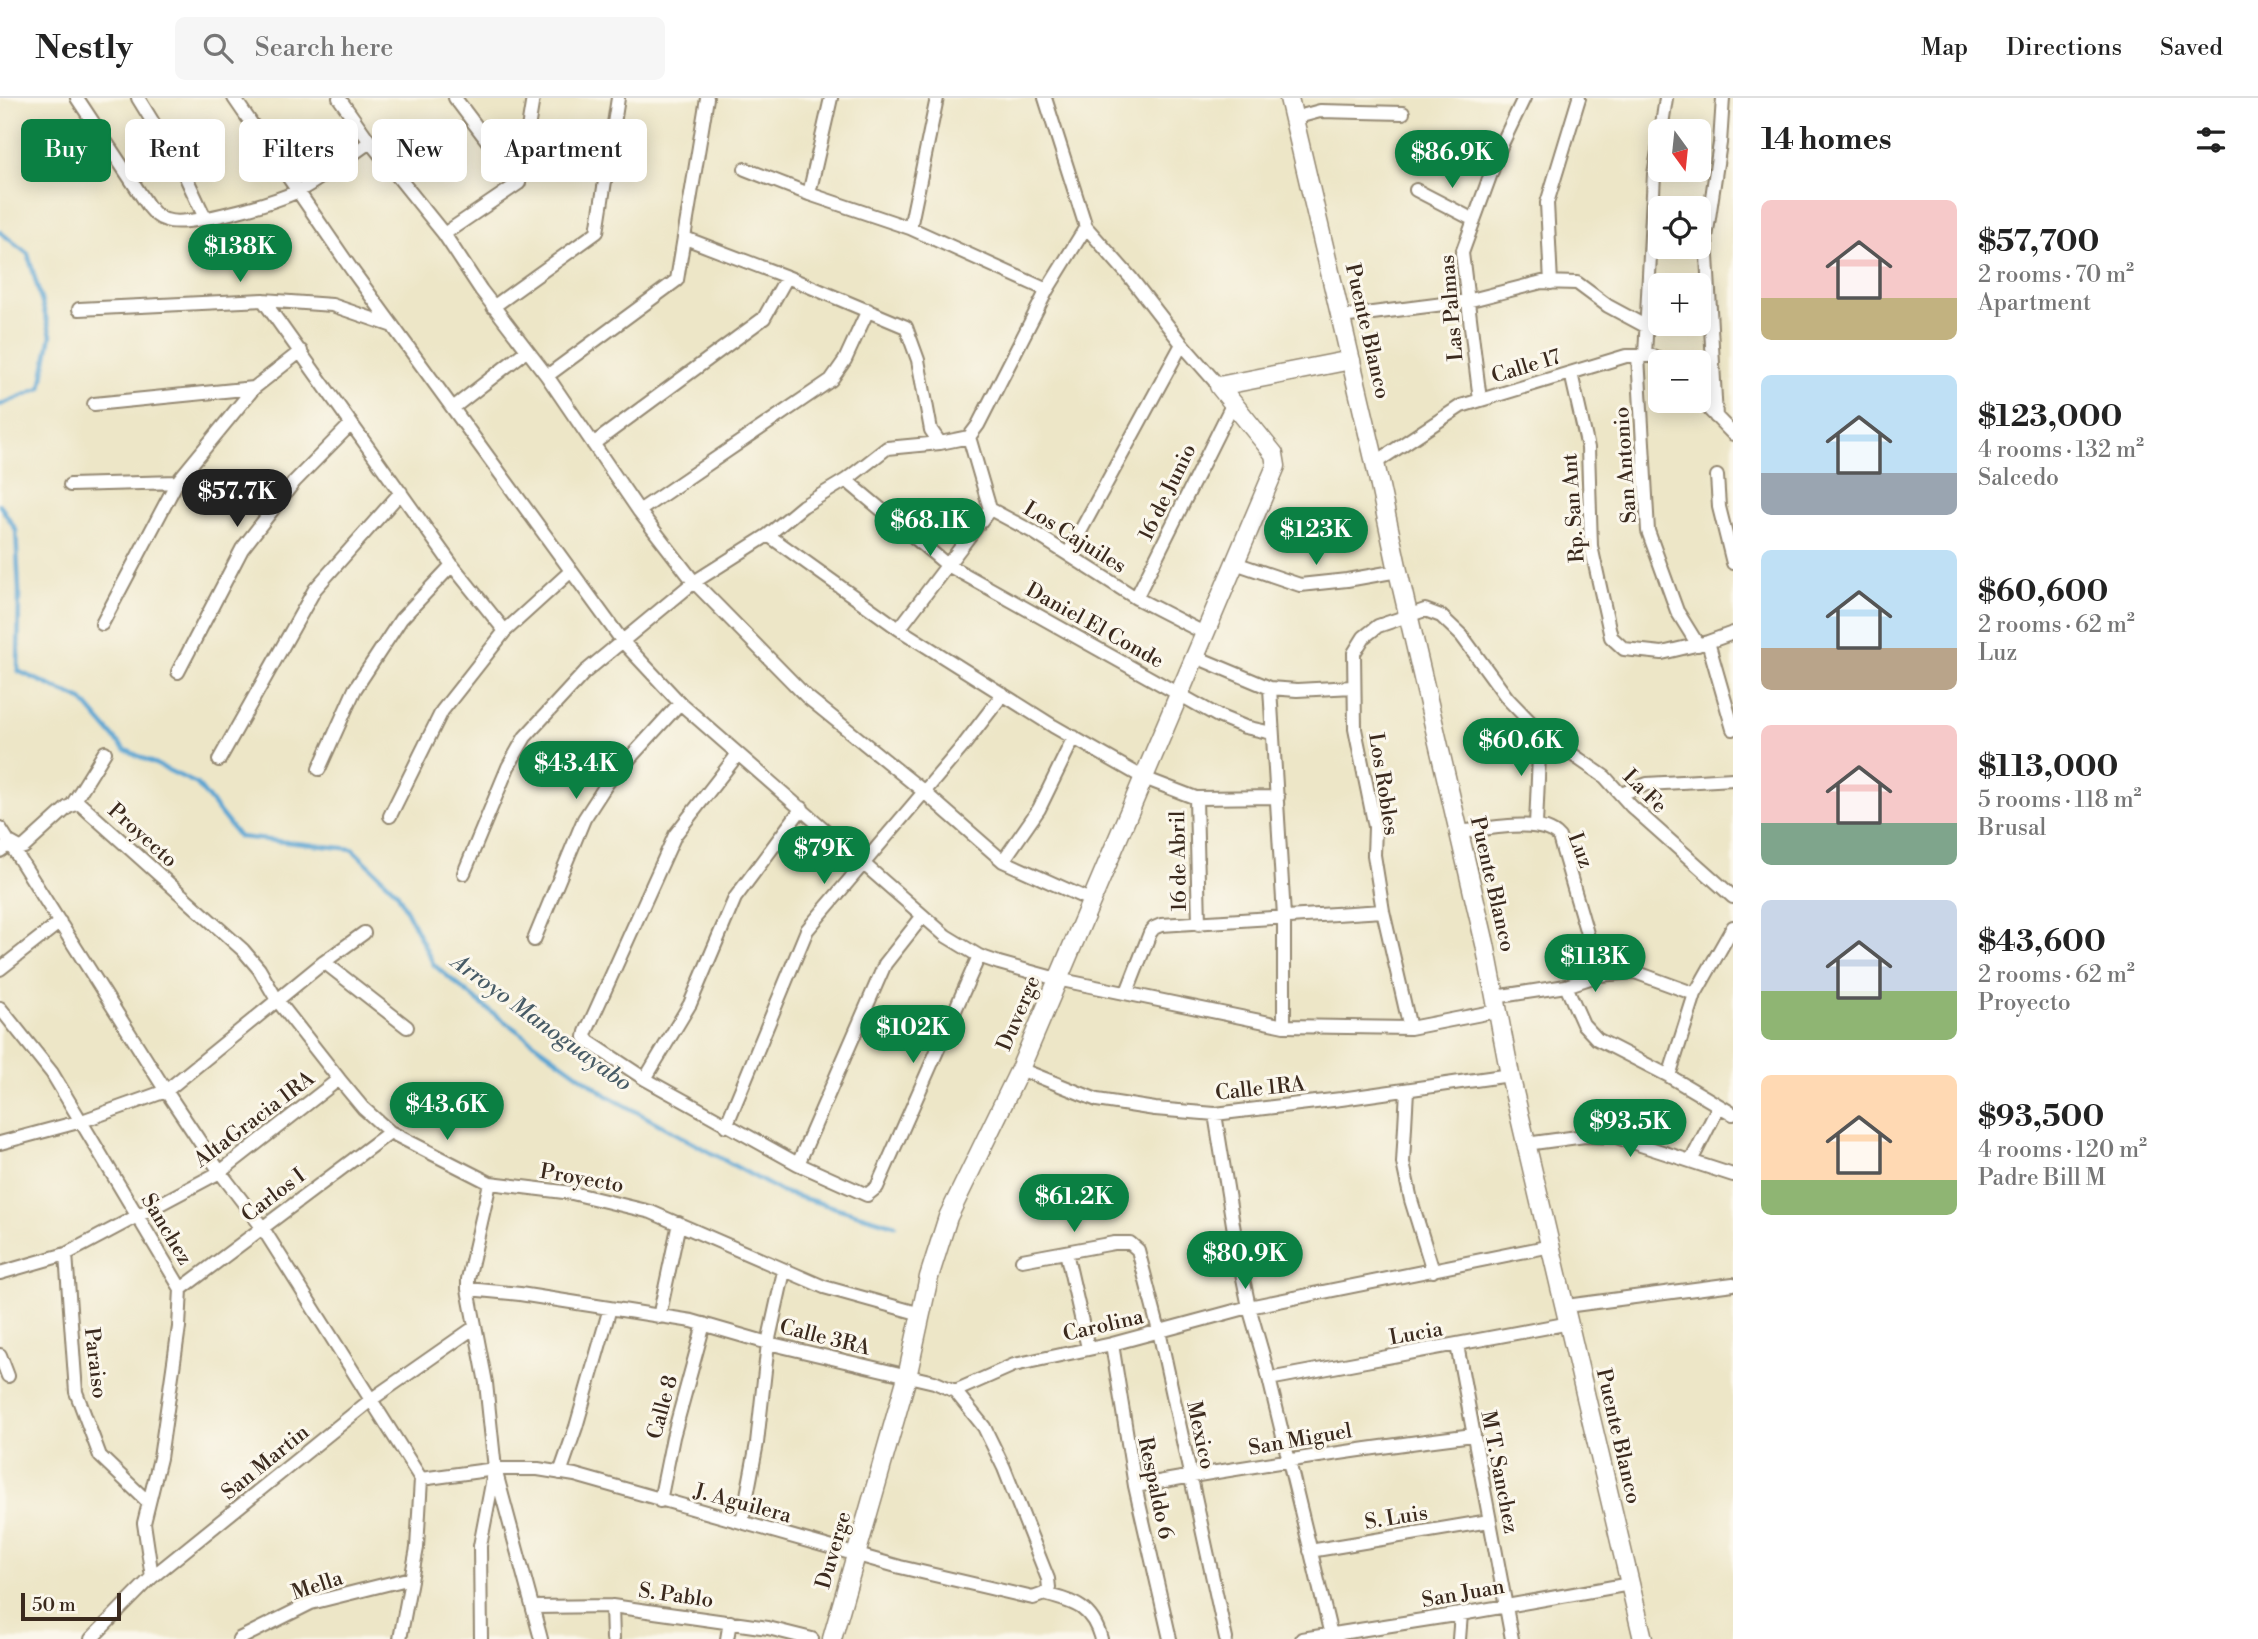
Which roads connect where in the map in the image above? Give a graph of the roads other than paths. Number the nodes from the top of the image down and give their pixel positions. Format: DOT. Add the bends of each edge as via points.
graph roads {
  1 [pos="77,98"];
  2 [pos="138,98"];
  3 [pos="234,98"];
  4 [pos="339,98"];
  5 [pos="455,98"];
  6 [pos="533,98"];
  7 [pos="618,98"];
  8 [pos="707,98"];
  9 [pos="831,98"];
  10 [pos="937,98"];
  11 [pos="1045,98"];
  12 [pos="1289,98"];
  13 [pos="1524,98"];
  14 [pos="1579,98"];
  15 [pos="1667,98"];
  16 [pos="1723,98"];
  17 [pos="1403,113"];
  18 [pos="1294,118"];
  19 [pos="1663,119"];
  20 [pos="370,142"];
  21 [pos="745,169"];
  22 [pos="1654,182"];
  23 [pos="519,183"];
  24 [pos="1416,190"];
  25 [pos="298,191"];
  26 [pos="809,194"];
  27 [pos="205,218"];
  28 [pos="1474,220"];
  29 [pos="1086,227"];
  30 [pos="910,228"];
  31 [pos="444,234"];
  32 [pos="685,239"];
  33 [pos="787,276"];
  34 [pos="1551,283"];
  35 [pos="1047,290"];
  36 [pos="263,300"];
  37 [pos="1467,301"];
  38 [pos="493,307"];
  39 [pos="79,309"];
  40 [pos="868,310"];
  41 [pos="1341,317"];
  42 [pos="393,326"];
  43 [pos="1647,327"];
  44 [pos="1182,344"];
  45 [pos="301,351"];
  46 [pos="526,351"];
  47 [pos="1642,356"];
  48 [pos="1648,356"];
  49 [pos="1351,360"];
  50 [pos="1572,373"];
  51 [pos="547,376"];
  52 [pos="1219,386"];
  53 [pos="254,388"];
  54 [pos="1480,400"];
  55 [pos="1233,403"];
  56 [pos="94,404"];
  57 [pos="453,408"];
  58 [pos="1711,412"];
  59 [pos="1716,417"];
  60 [pos="351,424"];
  61 [pos="1733,434"];
  62 [pos="969,436"];
  63 [pos="940,443"];
  64 [pos="593,444"];
  65 [pos="1375,463"];
  66 [pos="1717,476"];
  67 [pos="846,480"];
  68 [pos="177,482"];
  69 [pos="70,485"];
  70 [pos="401,492"];
  71 [pos="990,509"];
  72 [pos="639,511"];
  73 [pos="768,534"];
  74 [pos="1068,554"];
  75 [pos="1235,563"];
  76 [pos="1733,563"];
  77 [pos="946,564"];
  78 [pos="452,565"];
  79 [pos="571,571"];
  80 [pos="1398,571"];
  81 [pos="694,582"];
  82 [pos="1136,598"];
  83 [pos="1408,614"];
  84 [pos="102,624"];
  85 [pos="899,629"];
  86 [pos="505,631"];
  87 [pos="1733,633"];
  88 [pos="1206,634"];
  89 [pos="623,642"];
  90 [pos="1703,644"];
  91 [pos="1196,657"];
  92 [pos="178,673"];
  93 [pos="1353,687"];
  94 [pos="1270,688"];
  95 [pos="1003,694"];
  96 [pos="1181,694"];
  97 [pos="680,703"];
  98 [pos="1730,704"];
  99 [pos="1733,729"];
  100 [pos="1540,732"];
  101 [pos="1272,733"];
  102 [pos="1073,737"];
  103 [pos="105,752"];
  104 [pos="738,754"];
  105 [pos="219,760"];
  106 [pos="319,769"];
  107 [pos="1144,778"];
  108 [pos="1733,779"];
  109 [pos="923,792"];
  110 [pos="1621,794"];
  111 [pos="1278,797"];
  112 [pos="1196,798"];
  113 [pos="75,804"];
  114 [pos="802,808"];
  115 [pos="390,816"];
  116 [pos="1536,825"];
  117 [pos="0,828"];
  118 [pos="1458,832"];
  119 [pos="5,847"];
  120 [pos="1003,861"];
  121 [pos="865,864"];
  122 [pos="464,873"];
  123 [pos="1733,897"];
  124 [pos="1092,901"];
  125 [pos="1383,911"];
  126 [pos="1284,916"];
  127 [pos="922,917"];
  128 [pos="60,922"];
  129 [pos="1199,924"];
  130 [pos="1733,928"];
  131 [pos="364,933"];
  132 [pos="534,940"];
  133 [pos="979,956"];
  134 [pos="324,962"];
  135 [pos="0,969"];
  136 [pos="1599,975"];
  137 [pos="1057,979"];
  138 [pos="1566,986"];
  139 [pos="1126,992"];
  140 [pos="1695,994"];
  141 [pos="277,1000"];
  142 [pos="1496,1004"];
  143 [pos="0,1008"];
  144 [pos="1284,1026"];
  145 [pos="407,1027"];
  146 [pos="1410,1028"];
  147 [pos="1020,1069"];
  148 [pos="1510,1075"];
  149 [pos="1669,1076"];
  150 [pos="339,1079"];
  151 [pos="645,1079"];
  152 [pos="1408,1090"];
  153 [pos="166,1091"];
  154 [pos="1719,1106"];
  155 [pos="1214,1114"];
  156 [pos="1733,1114"];
  157 [pos="82,1121"];
  158 [pos="726,1126"];
  159 [pos="390,1132"];
  160 [pos="0,1143"];
  161 [pos="1526,1144"];
  162 [pos="1691,1161"];
  163 [pos="798,1164"];
  164 [pos="220,1172"];
  165 [pos="1733,1175"];
  166 [pos="490,1183"];
  167 [pos="138,1217"];
  168 [pos="679,1223"];
  169 [pos="262,1227"];
  170 [pos="1551,1246"];
  171 [pos="1066,1252"];
  172 [pos="66,1254"];
  173 [pos="1022,1260"];
  174 [pos="784,1271"];
  175 [pos="1433,1271"];
  176 [pos="0,1273"];
  177 [pos="1733,1284"];
  178 [pos="181,1289"];
  179 [pos="468,1289"];
  180 [pos="1249,1307"];
  181 [pos="610,1308"];
  182 [pos="921,1314"];
  183 [pos="1568,1315"];
  184 [pos="659,1317"];
  185 [pos="704,1324"];
  186 [pos="475,1327"];
  187 [pos="1159,1331"];
  188 [pos="768,1343"];
  189 [pos="1112,1344"];
  190 [pos="1457,1345"];
  191 [pos="1088,1348"];
  192 [pos="0,1354"];
  193 [pos="8,1376"];
  194 [pos="906,1377"];
  195 [pos="1269,1379"];
  196 [pos="955,1391"];
  197 [pos="372,1399"];
  198 [pos="1473,1435"];
  199 [pos="1289,1461"];
  200 [pos="495,1469"];
  201 [pos="560,1473"];
  202 [pos="1191,1476"];
  203 [pos="422,1479"];
  204 [pos="1135,1486"];
  205 [pos="660,1501"];
  206 [pos="149,1503"];
  207 [pos="1489,1521"];
  208 [pos="742,1522"];
  209 [pos="1310,1551"];
  210 [pos="855,1554"];
  211 [pos="152,1577"];
  212 [pos="411,1578"];
  213 [pos="1630,1584"];
  214 [pos="1046,1591"];
  215 [pos="1505,1605"];
  216 [pos="533,1606"];
  217 [pos="612,1606"];
  218 [pos="1461,1615"];
  219 [pos="730,1622"];
  220 [pos="1331,1635"];
  221 [pos="90,1639"];
  222 [pos="239,1639"];
  223 [pos="400,1639"];
  224 [pos="481,1639"];
  225 [pos="541,1639"];
  226 [pos="613,1639"];
  227 [pos="727,1639"];
  228 [pos="812,1639"];
  229 [pos="832,1639"];
  230 [pos="1101,1639"];
  231 [pos="1170,1639"];
  232 [pos="1226,1639"];
  233 [pos="1302,1639"];
  234 [pos="1459,1639"];
  235 [pos="1512,1639"];
  236 [pos="1643,1639"];
  1 -- 27 [label="street" via="157,216 183,222"];
  2 -- 27 [label="street" via="184,173"];
  3 -- 25 [label="street"];
  4 -- 20 [label="street"];
  5 -- 23 [label="street"];
  6 -- 23 [label="street"];
  7 -- 38 [label="street" via="597,232"];
  8 -- 32 [label="street"];
  9 -- 26 [label="street"];
  10 -- 30 [label="street"];
  11 -- 29 [label="street"];
  12 -- 18 [label="street, Puente Blanco"];
  13 -- 28 [label="street, Las Palmas"];
  14 -- 34 [label="street" via="1547,203"];
  15 -- 19 [label="street, San Antonio"];
  16 -- 59 [label="street" via="1706,238"];
  17 -- 18 [label="street" via="1320,111"];
  18 -- 41 [label="street, Puente Blanco"];
  20 -- 25 [label="street"];
  20 -- 31 [label="street"];
  21 -- 26 [label="street"];
  22 -- 43 [label="street, San Antonio"];
  23 -- 31 [label="street"];
  24 -- 28 [label="street"];
  25 -- 27 [label="street"];
  25 -- 42 [label="street"];
  26 -- 30 [label="street"];
  28 -- 37 [label="street, Las Palmas" via="1462,253"];
  29 -- 35 [label="street"];
  29 -- 44 [label="street"];
  30 -- 35 [label="street"];
  31 -- 38 [label="street"];
  32 -- 33 [label="street"];
  32 -- 51 [label="street" via="677,280"];
  33 -- 40 [label="street"];
  33 -- 64 [label="street" via="764,318"];
  34 -- 37 [label="street"];
  34 -- 43 [label="street" via="1577,284"];
  35 -- 62 [label="street"];
  36 -- 39 [label="street"];
  36 -- 42 [label="street" via="332,305"];
  36 -- 45 [label="street"];
  37 -- 41 [label="street"];
  37 -- 54 [label="street, Las Palmas"];
  38 -- 46 [label="street"];
  40 -- 63 [label="street" via="906,327 918,360 931,430"];
  40 -- 72 [label="street" via="831,380"];
  41 -- 49 [label="street, Puente Blanco"];
  42 -- 57 [label="street"];
  43 -- 47 [label="street, San Antonio"];
  44 -- 52 [label="street"];
  44 -- 74 [label="street"];
  45 -- 53 [label="street"];
  45 -- 60 [label="street"];
  46 -- 51 [label="street"];
  46 -- 57 [label="street"];
  47 -- 48 [label="street"];
  47 -- 50 [label="street, Calle 17" via="1626,356"];
  47 -- 90 [label="street, San Antonio" via="1648,531 1677,611"];
  49 -- 52 [label="street"];
  49 -- 65 [label="street, Puente Blanco"];
  50 -- 54 [label="street, Calle 17"];
  50 -- 90 [label="street, Rp. San Ant" via="1588,448 1591,546 1611,637 1624,649 1662,653"];
  51 -- 64 [label="street"];
  52 -- 55 [label="street"];
  53 -- 56 [label="street"];
  53 -- 68 [label="street"];
  54 -- 65 [label="street, Calle 17" via="1461,406"];
  55 -- 75 [label="street, Duverge" via="1276,459"];
  55 -- 82 [label="street, 16 de Junio"];
  57 -- 79 [label="street"];
  58 -- 59 [label="street"];
  59 -- 61 [label="street"];
  60 -- 70 [label="street"];
  60 -- 92 [label="street" via="294,482 242,549"];
  62 -- 63 [label="street"];
  62 -- 71 [label="street, Los Cajuiles"];
  63 -- 67 [label="street" via="887,448"];
  64 -- 72 [label="street"];
  65 -- 80 [label="street, Puente Blanco"];
  66 -- 76 [label="street" via="1718,507"];
  67 -- 73 [label="street"];
  67 -- 77 [label="street, Daniel El Conde"];
  68 -- 69 [label="street"];
  68 -- 84 [label="street"];
  70 -- 78 [label="street"];
  70 -- 105 [label="street" via="315,589"];
  71 -- 74 [label="street, Los Cajuiles"];
  71 -- 77 [label="street"];
  72 -- 81 [label="street"];
  73 -- 81 [label="street"];
  73 -- 85 [label="street"];
  74 -- 82 [label="street, Los Cajuiles"];
  75 -- 80 [label="street" via="1300,585"];
  75 -- 88 [label="street, Duverge"];
  77 -- 85 [label="street"];
  77 -- 96 [label="street, Daniel El Conde"];
  78 -- 86 [label="street"];
  78 -- 106 [label="street" via="401,620 355,690"];
  79 -- 86 [label="street"];
  79 -- 89 [label="street"];
  80 -- 83 [label="street, Puente Blanco"];
  81 -- 89 [label="street"];
  81 -- 109 [label="street" via="806,696"];
  82 -- 88 [label="street, Los Cajuiles"];
  83 -- 93 [label="street, Los Robles" via="1364,637 1354,653"];
  83 -- 100 [label="street, La Fe" via="1425,610 1441,616"];
  83 -- 118 [label="street, Puente Blanco"];
  85 -- 95 [label="street"];
  86 -- 115 [label="street" via="442,711"];
  87 -- 90 [label="street, Rp. San Ant"];
  88 -- 91 [label="street, Duverge"];
  89 -- 97 [label="street"];
  89 -- 122 [label="street" via="585,672 525,737"];
  90 -- 98 [label="street, San Antonio"];
  91 -- 94 [label="street"];
  91 -- 96 [label="street, Duverge"];
  93 -- 94 [label="street"];
  93 -- 125 [label="street, Los Robles" via="1355,729 1375,827 1374,855"];
  94 -- 101 [label="street"];
  95 -- 102 [label="street"];
  95 -- 109 [label="street"];
  96 -- 101 [label="street, Daniel El Conde" via="1218,716"];
  96 -- 107 [label="street, Duverge"];
  97 -- 104 [label="street"];
  97 -- 132 [label="street" via="608,782 584,819"];
  98 -- 99 [label="street, San Antonio"];
  100 -- 110 [label="street, La Fe" via="1605,776"];
  100 -- 116 [label="street"];
  101 -- 111 [label="street"];
  102 -- 107 [label="street"];
  102 -- 120 [label="street" via="1039,809"];
  103 -- 113 [label="street"];
  104 -- 114 [label="street"];
  104 -- 151 [label="street" via="675,835 586,1031 589,1042"];
  107 -- 112 [label="street"];
  107 -- 124 [label="street, Duverge"];
  108 -- 110 [label="street" via="1647,784"];
  109 -- 120 [label="street"];
  109 -- 121 [label="street"];
  110 -- 123 [label="street, La Fe"];
  111 -- 112 [label="street"];
  111 -- 126 [label="street"];
  112 -- 129 [label="street, 16 de Abril"];
  113 -- 119 [label="street" via="24,847"];
  113 -- 141 [label="street, Proyecto" via="243,950"];
  114 -- 121 [label="street"];
  114 -- 151 [label="street" via="735,898 690,1004"];
  116 -- 118 [label="street, Luz"];
  116 -- 136 [label="street, Luz" via="1559,837"];
  117 -- 119 [label="street"];
  118 -- 142 [label="street, Puente Blanco"];
  119 -- 128 [label="street"];
  120 -- 124 [label="street"];
  121 -- 127 [label="street"];
  121 -- 158 [label="street" via="807,930"];
  124 -- 137 [label="street, Duverge"];
  125 -- 126 [label="street"];
  125 -- 146 [label="street, Los Robles"];
  126 -- 129 [label="street"];
  126 -- 144 [label="street"];
  127 -- 133 [label="street"];
  127 -- 163 [label="street" via="886,964"];
  128 -- 135 [label="street"];
  128 -- 153 [label="street"];
  129 -- 139 [label="street" via="1154,928"];
  130 -- 140 [label="street"];
  131 -- 134 [label="street"];
  133 -- 137 [label="street"];
  133 -- 163 [label="street" via="873,1192 867,1195"];
  134 -- 141 [label="street"];
  134 -- 145 [label="street"];
  136 -- 138 [label="street"];
  136 -- 140 [label="street" via="1635,972"];
  137 -- 139 [label="street"];
  137 -- 147 [label="street, Duverge"];
  138 -- 142 [label="street"];
  138 -- 149 [label="street" via="1583,1024 1597,1039"];
  139 -- 144 [label="street"];
  140 -- 149 [label="street"];
  141 -- 150 [label="street, Proyecto"];
  141 -- 153 [label="street"];
  142 -- 146 [label="street"];
  142 -- 148 [label="street, Puente Blanco"];
  143 -- 157 [label="street, Sanchez" via="52,1073"];
  144 -- 146 [label="street"];
  147 -- 155 [label="street, Calle 1RA" via="1097,1100"];
  147 -- 182 [label="street, Duverge" via="948,1217"];
  148 -- 152 [label="street, Calle 1RA"];
  148 -- 161 [label="street, Puente Blanco"];
  149 -- 154 [label="street"];
  150 -- 159 [label="street, Proyecto"];
  150 -- 164 [label="street, AltaGracia 1RA"];
  151 -- 158 [label="street"];
  152 -- 155 [label="street, Calle 1RA"];
  152 -- 175 [label="street" via="1403,1163"];
  153 -- 157 [label="street"];
  153 -- 164 [label="street"];
  154 -- 156 [label="street"];
  154 -- 162 [label="street"];
  155 -- 180 [label="street"];
  157 -- 160 [label="street"];
  157 -- 167 [label="street, Sanchez"];
  158 -- 163 [label="street"];
  159 -- 166 [label="street, Proyecto"];
  159 -- 169 [label="street, Carlos I"];
  161 -- 162 [label="street" via="1616,1137"];
  161 -- 170 [label="street, Puente Blanco"];
  162 -- 165 [label="street"];
  164 -- 167 [label="street, AltaGracia 1RA"];
  164 -- 169 [label="street"];
  166 -- 168 [label="street, Proyecto" via="594,1198"];
  166 -- 179 [label="street"];
  167 -- 172 [label="street, AltaGracia 1RA"];
  167 -- 178 [label="street, Sanchez"];
  168 -- 174 [label="street, Proyecto"];
  168 -- 184 [label="street"];
  169 -- 178 [label="street, Carlos I"];
  169 -- 197 [label="street"];
  170 -- 175 [label="street, Carolina"];
  170 -- 183 [label="street, Puente Blanco"];
  171 -- 173 [label="street"];
  171 -- 187 [label="street, Mexico" via="1130,1243 1138,1250"];
  171 -- 191 [label="street"];
  172 -- 176 [label="street, AltaGracia 1RA"];
  172 -- 206 [label="street, Paraiso" via="76,1392 100,1456"];
  174 -- 182 [label="street, Proyecto"];
  174 -- 188 [label="street"];
  175 -- 180 [label="street, Carolina"];
  177 -- 183 [label="street, Lucia"];
  178 -- 206 [label="street, Sanchez" via="180,1327"];
  179 -- 181 [label="street, Calle 3RA"];
  179 -- 186 [label="street"];
  180 -- 187 [label="street, Carolina"];
  180 -- 195 [label="street"];
  181 -- 184 [label="street, Calle 3RA"];
  181 -- 201 [label="street"];
  182 -- 194 [label="street, Duverge"];
  183 -- 190 [label="street, Lucia"];
  183 -- 213 [label="street, Puente Blanco"];
  184 -- 185 [label="street, Calle 3RA"];
  185 -- 188 [label="street, Calle 3RA"];
  185 -- 205 [label="street, Calle 8"];
  186 -- 197 [label="street, San Martin"];
  186 -- 200 [label="street"];
  187 -- 189 [label="street, Carolina"];
  187 -- 202 [label="street, Mexico"];
  188 -- 194 [label="street, Calle 3RA"];
  188 -- 208 [label="street"];
  189 -- 191 [label="street, Carolina"];
  189 -- 204 [label="street, Respaldo 6"];
  190 -- 195 [label="street, Lucia"];
  190 -- 198 [label="street, M T. Sanchez"];
  191 -- 196 [label="street, Carolina" via="1014,1365"];
  192 -- 193 [label="street"];
  194 -- 196 [label="street, Calle 3RA"];
  194 -- 210 [label="street, Duverge"];
  195 -- 199 [label="street"];
  196 -- 214 [label="street" via="984,1427 1004,1468 1048,1578"];
  197 -- 203 [label="street"];
  197 -- 211 [label="street, San Martin"];
  198 -- 199 [label="street, San Miguel"];
  198 -- 207 [label="street, M T. Sanchez"];
  199 -- 202 [label="street, San Miguel"];
  199 -- 209 [label="street"];
  200 -- 201 [label="street, J. Aguilera"];
  200 -- 203 [label="street, J. Aguilera"];
  200 -- 216 [label="street"];
  200 -- 224 [label="street" via="480,1546"];
  201 -- 205 [label="street, J. Aguilera"];
  202 -- 204 [label="street, San Miguel"];
  202 -- 232 [label="street, Mexico"];
  203 -- 212 [label="street"];
  204 -- 231 [label="street, Respaldo 6"];
  205 -- 208 [label="street, J. Aguilera"];
  206 -- 211 [label="street" via="144,1522"];
  207 -- 209 [label="street, S. Luis"];
  207 -- 215 [label="street, M T. Sanchez"];
  208 -- 210 [label="street, J. Aguilera"];
  209 -- 220 [label="street"];
  210 -- 214 [label="street, J. Aguilera" via="1033,1598"];
  210 -- 229 [label="street, Duverge"];
  211 -- 221 [label="street, San Martin"];
  212 -- 222 [label="street, Mella" via="311,1603"];
  212 -- 223 [label="street"];
  213 -- 215 [label="street, San Juan"];
  213 -- 236 [label="street, Puente Blanco"];
  214 -- 230 [label="street, J. Aguilera" via="1087,1610"];
  215 -- 218 [label="street, San Juan"];
  215 -- 235 [label="street, M T. Sanchez"];
  216 -- 217 [label="street, S. Pablo"];
  216 -- 225 [label="street"];
  217 -- 219 [label="street, S. Pablo"];
  217 -- 226 [label="street"];
  218 -- 220 [label="street, San Juan"];
  218 -- 234 [label="street"];
  219 -- 227 [label="street"];
  219 -- 228 [label="street, S. Pablo"];
  220 -- 233 [label="street, San Juan"];
}
